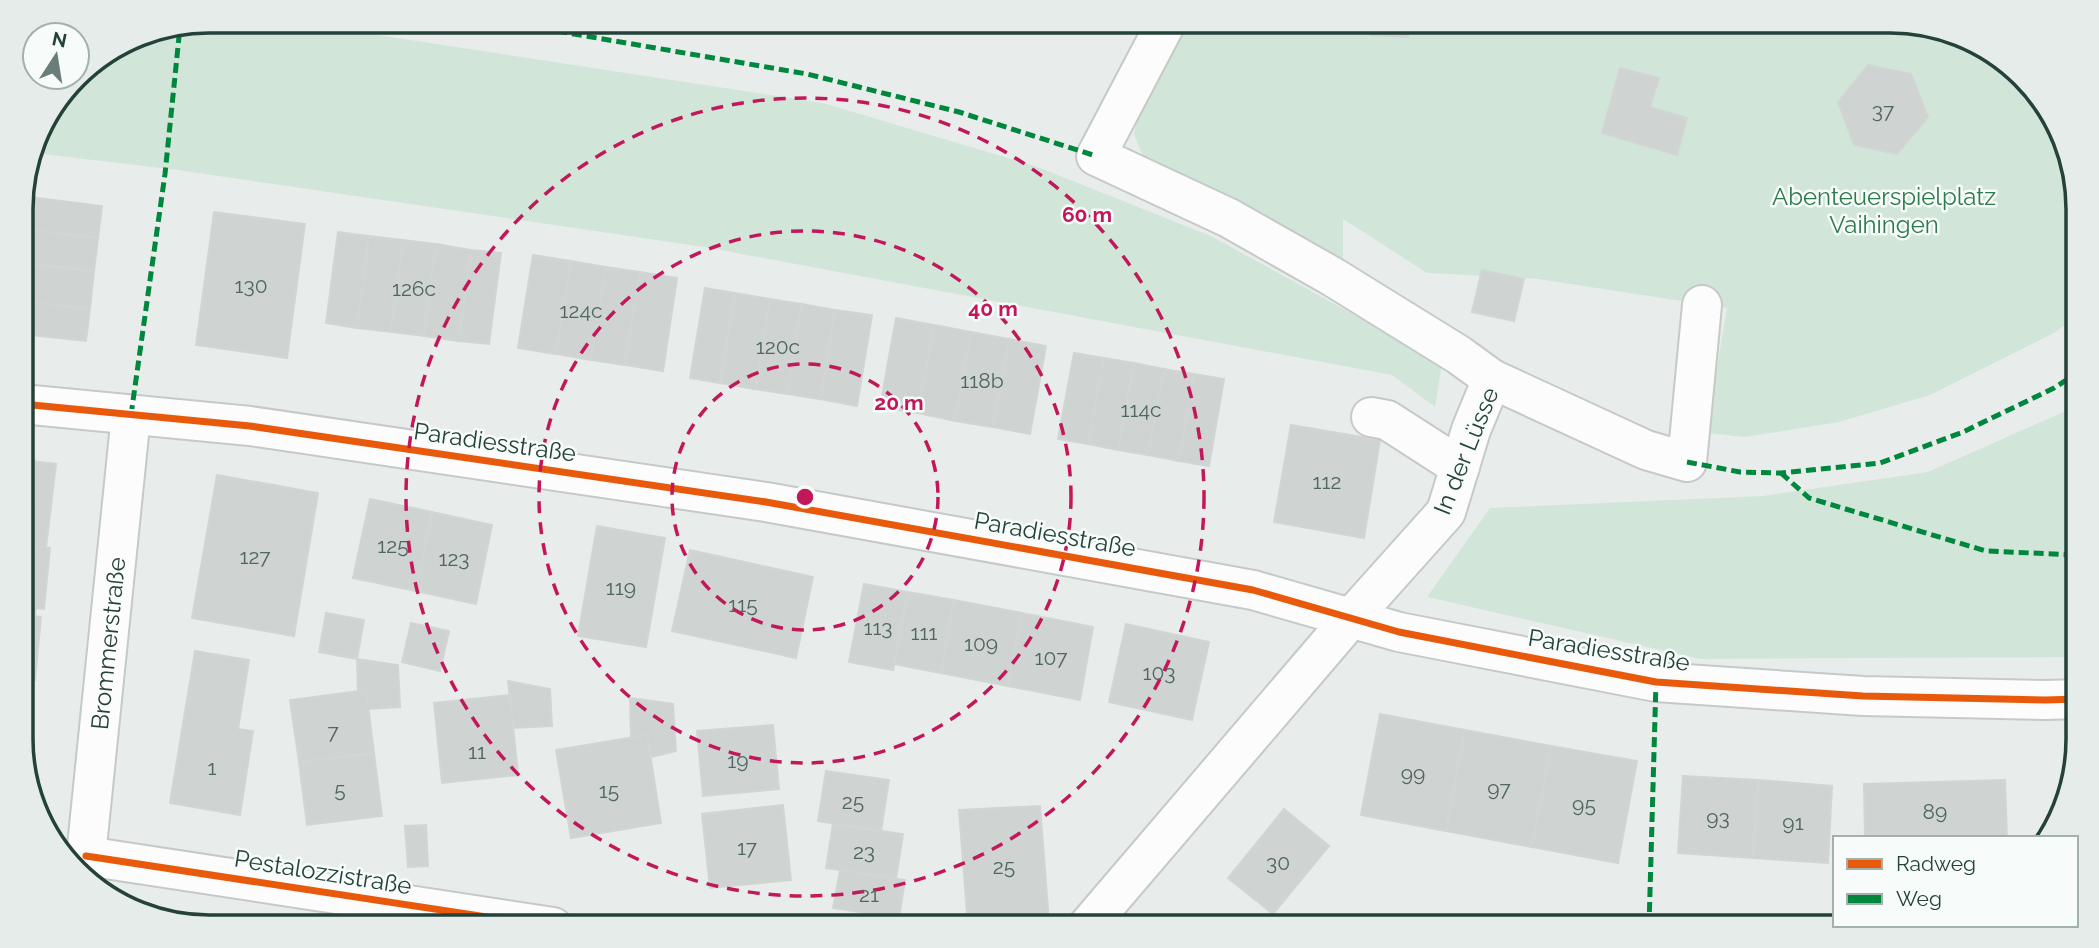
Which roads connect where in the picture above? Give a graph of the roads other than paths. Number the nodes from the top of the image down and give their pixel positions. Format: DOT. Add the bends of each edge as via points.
graph roads {
  1 [pos="1160,33"];
  2 [pos="1702,305"];
  3 [pos="1492,379"];
  4 [pos="34,405"];
  5 [pos="131,415"];
  6 [pos="1371,417"];
  7 [pos="1460,467"];
  8 [pos="1352,617"];
  9 [pos="2066,699"];
  10 [pos="85,863"];
  11 [pos="1098,914"];
  12 [pos="464,915"];
  1 -- 3 [label="street" via="1096,156 1229,218 1333,277"];
  2 -- 3 [label="street, In der Lüsse" via="1687,462 1646,450"];
  3 -- 7 [label="street, In der Lüsse"];
  4 -- 5 [label="street, Paradiesstraße"];
  5 -- 8 [label="street, Paradiesstraße" via="250,426 765,502 1253,590"];
  5 -- 10 [label="street, Brommerstraße"];
  6 -- 7 [label="street" via="1387,420"];
  7 -- 8 [label="street, In der Lüsse" via="1446,512"];
  8 -- 9 [label="street, Paradiesstraße" via="1399,632 1656,682 1863,696"];
  8 -- 11 [label="street, In der Lüsse"];
  10 -- 12 [label="street, Pestalozzistraße"];
}
